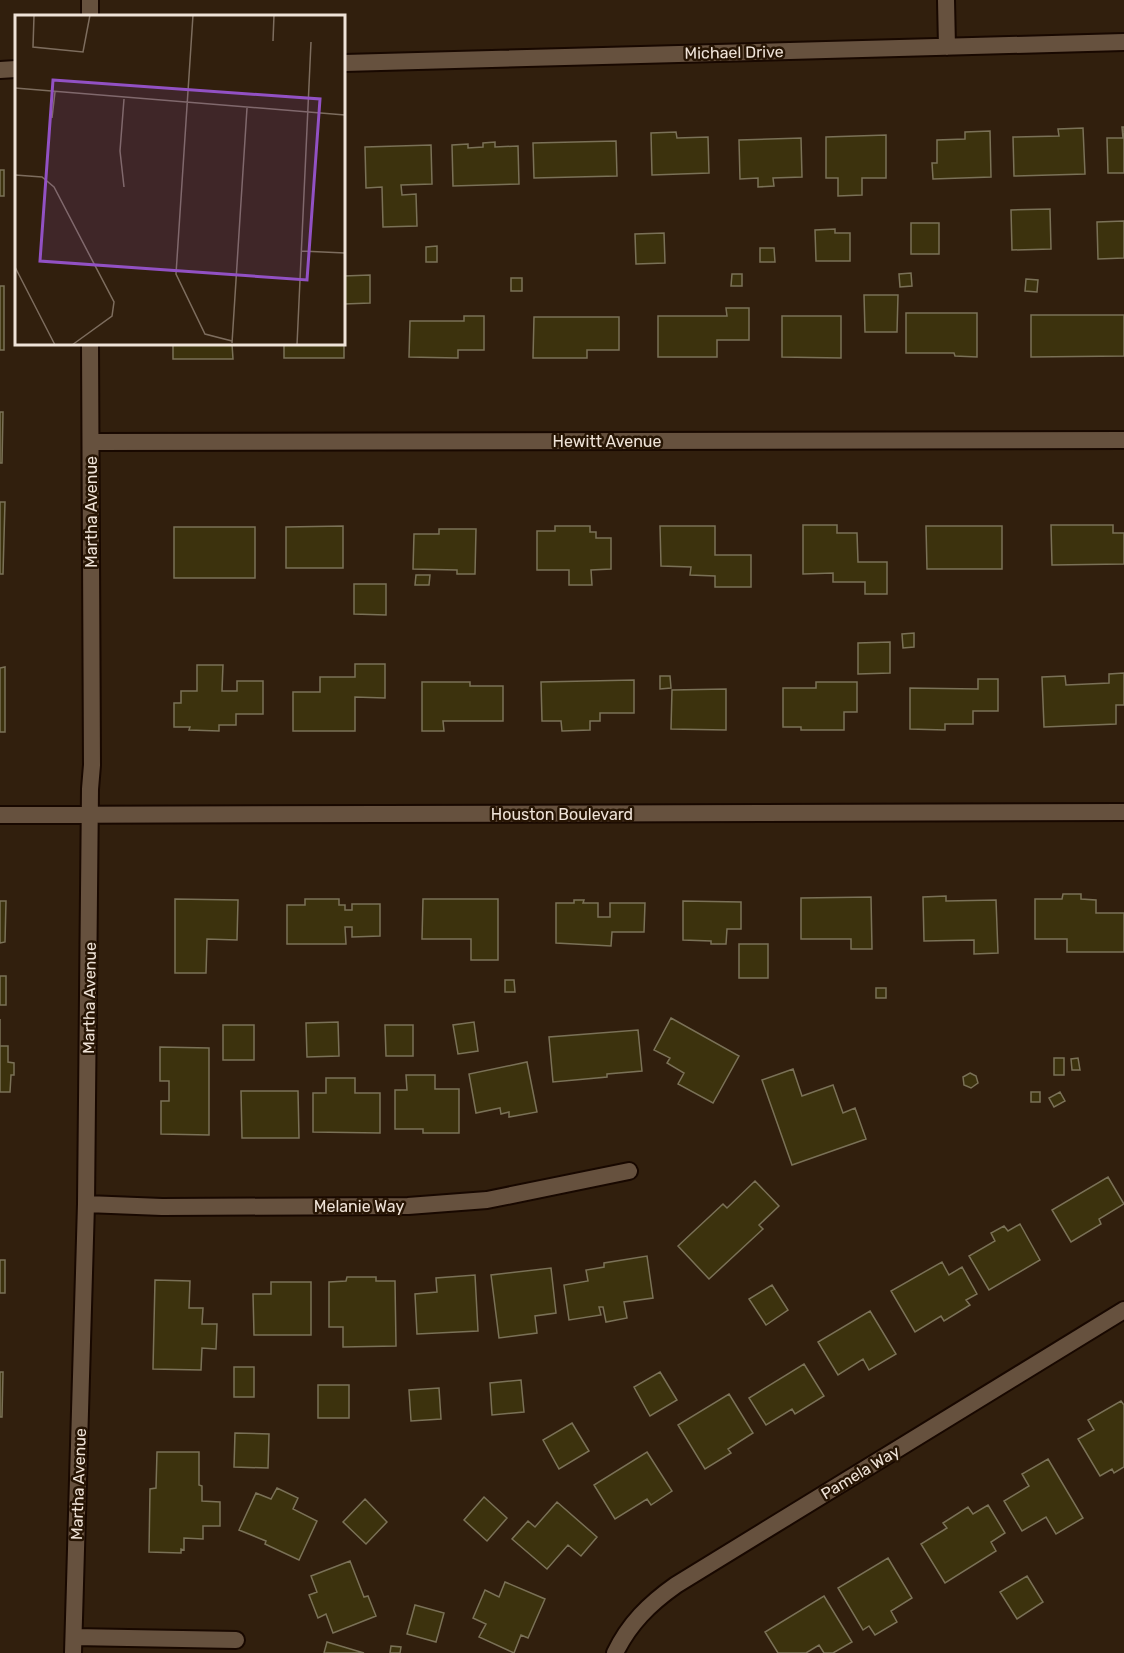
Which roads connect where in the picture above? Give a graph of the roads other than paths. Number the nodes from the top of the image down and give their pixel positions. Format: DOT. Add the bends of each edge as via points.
graph roads {
  1 [pos="946,0"];
  2 [pos="1124,42"];
  3 [pos="947,47"];
  4 [pos="345,63"];
  5 [pos="15,69"];
  6 [pos="0,70"];
  7 [pos="90,345"];
  8 [pos="1124,440"];
  9 [pos="91,442"];
  10 [pos="1124,812"];
  11 [pos="91,814"];
  12 [pos="0,815"];
  13 [pos="629,1171"];
  14 [pos="86,1204"];
  15 [pos="1124,1310"];
  16 [pos="236,1640"];
  17 [pos="73,1645"];
  18 [pos="615,1653"];
  1 -- 3 [label="street"];
  2 -- 3 [label="street, Michael Drive"];
  3 -- 4 [label="street, Michael Drive"];
  5 -- 6 [label="street"];
  7 -- 9 [label="street, Martha Avenue"];
  8 -- 9 [label="street, Hewitt Avenue"];
  9 -- 11 [label="street, Martha Avenue"];
  10 -- 11 [label="street, Houston Boulevard"];
  11 -- 12 [label="street, Houston Boulevard"];
  11 -- 14 [label="street, Martha Avenue"];
  13 -- 14 [label="street, Melanie Way" via="487,1200 408,1206"];
  14 -- 17 [label="street, Martha Avenue"];
  15 -- 18 [label="street, Pamela Way" via="675,1585 640,1614"];
  16 -- 17 [label="street"];
}
